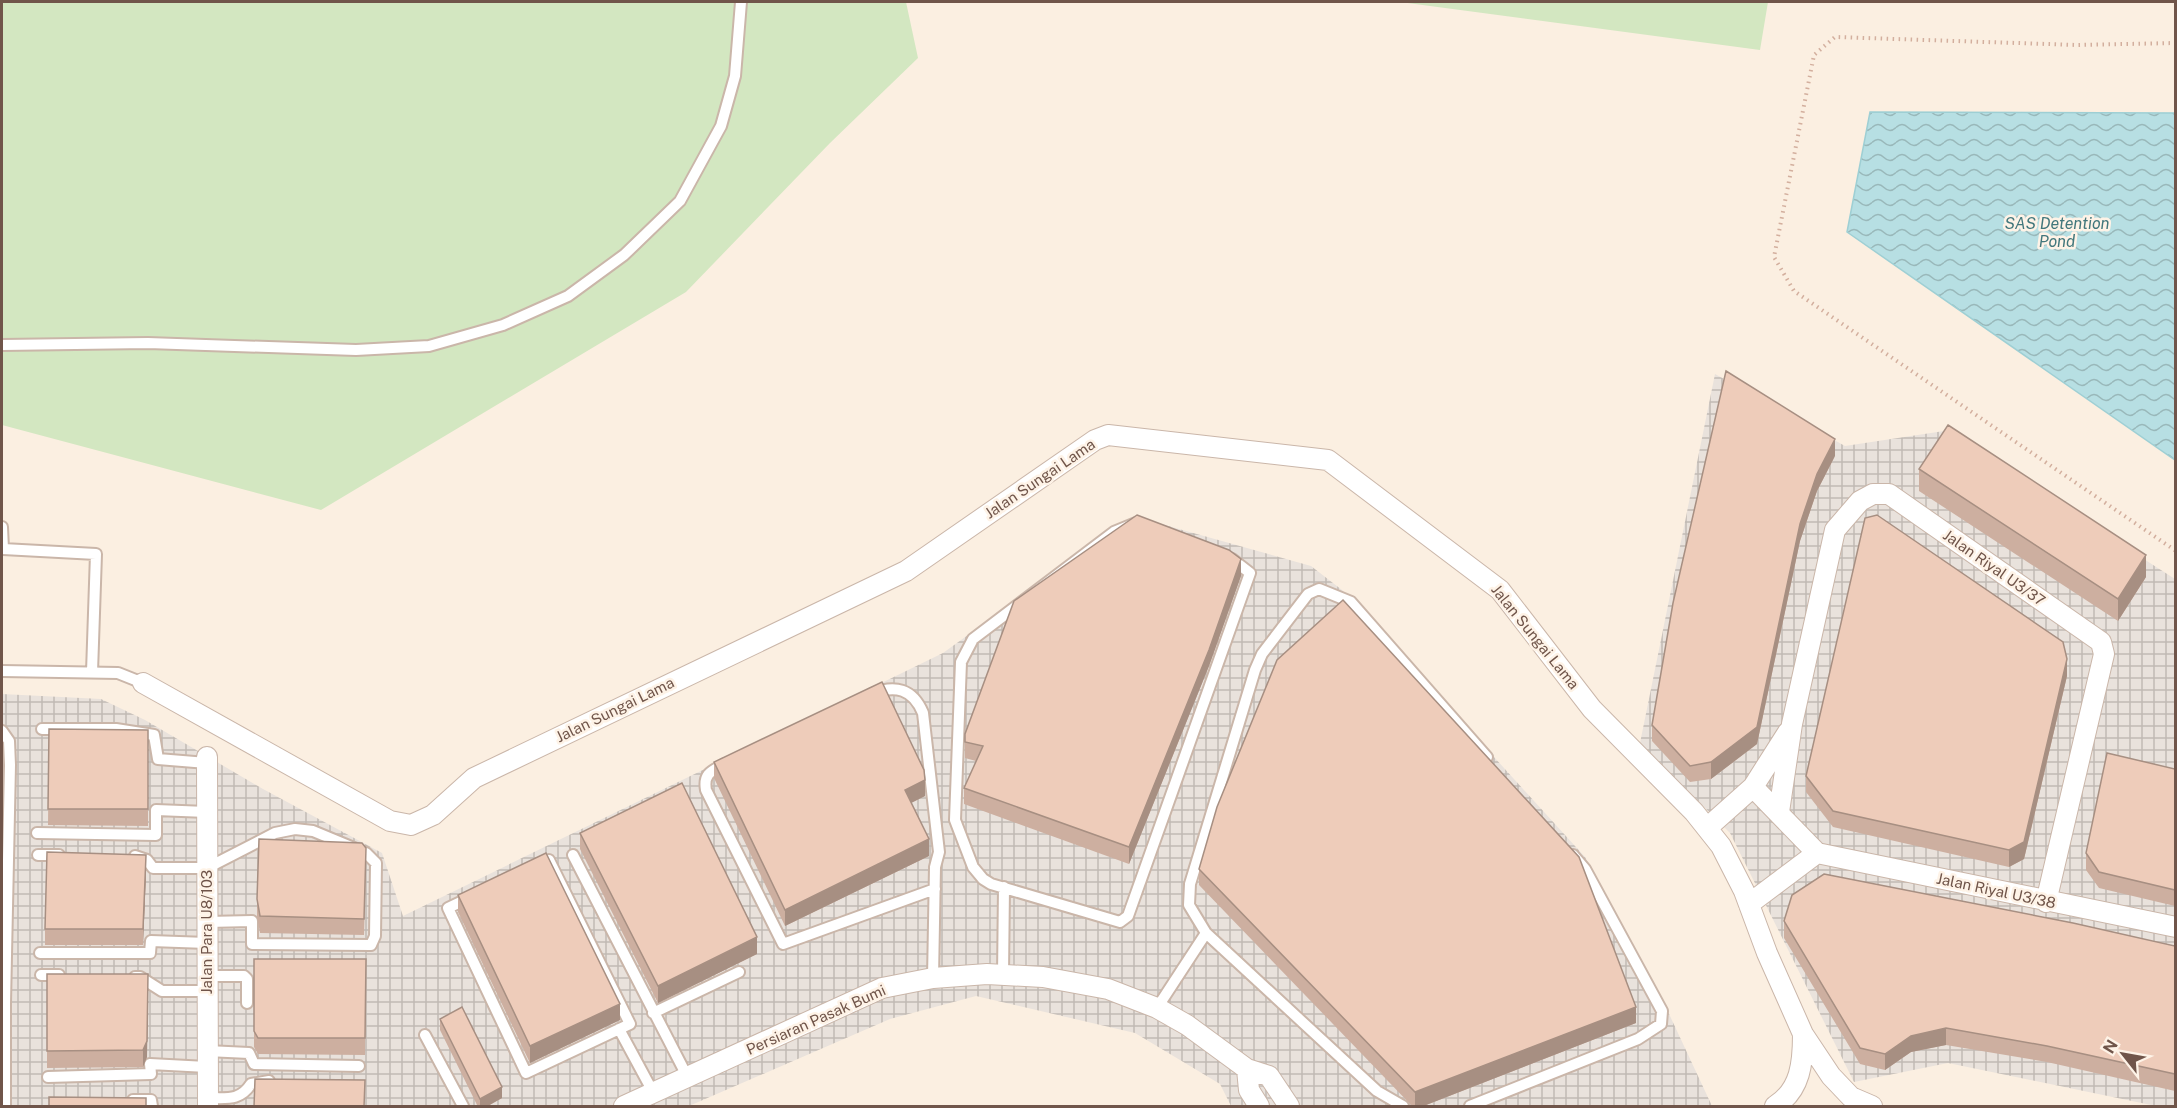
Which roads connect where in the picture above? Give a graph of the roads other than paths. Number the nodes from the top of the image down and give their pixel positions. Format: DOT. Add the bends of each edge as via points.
graph roads {
  1 [pos="741,2"];
  2 [pos="2,345"];
  3 [pos="2,527"];
  4 [pos="2,671"];
  5 [pos="92,672"];
  6 [pos="143,683"];
  7 [pos="862,698"];
  8 [pos="1792,724"];
  9 [pos="42,729"];
  10 [pos="2,731"];
  11 [pos="738,758"];
  12 [pos="207,760"];
  13 [pos="1491,762"];
  14 [pos="1753,787"];
  15 [pos="207,812"];
  16 [pos="1779,812"];
  17 [pos="1707,828"];
  18 [pos="37,833"];
  19 [pos="1561,842"];
  20 [pos="1817,853"];
  21 [pos="38,855"];
  22 [pos="71,855"];
  23 [pos="573,855"];
  24 [pos="127,856"];
  25 [pos="207,868"];
  26 [pos="1004,887"];
  27 [pos="934,889"];
  28 [pos="2046,902"];
  29 [pos="1749,904"];
  30 [pos="207,922"];
  31 [pos="2175,927"];
  32 [pos="1206,933"];
  33 [pos="207,943"];
  34 [pos="40,953"];
  35 [pos="739,972"];
  36 [pos="41,975"];
  37 [pos="74,975"];
  38 [pos="1003,975"];
  39 [pos="118,976"];
  40 [pos="933,978"];
  41 [pos="208,983"];
  42 [pos="247,1003"];
  43 [pos="1157,1008"];
  44 [pos="653,1012"];
  45 [pos="619,1029"];
  46 [pos="1803,1034"];
  47 [pos="425,1035"];
  48 [pos="207,1059"];
  49 [pos="359,1066"];
  50 [pos="1247,1069"];
  51 [pos="687,1076"];
  52 [pos="48,1077"];
  53 [pos="284,1081"];
  54 [pos="653,1092"];
  55 [pos="117,1100"];
  56 [pos="208,1102"];
  57 [pos="5,1107"];
  58 [pos="152,1107"];
  59 [pos="463,1107"];
  60 [pos="624,1107"];
  61 [pos="1259,1107"];
  62 [pos="1289,1107"];
  63 [pos="1403,1107"];
  64 [pos="1470,1107"];
  65 [pos="1775,1107"];
  66 [pos="1872,1107"];
  1 -- 2 [label="lane" via="735,76 721,126 680,201 624,255 568,296 503,326 429,346 356,350 148,343"];
  3 -- 5 [label="lane" via="3,549 96,555"];
  4 -- 5 [label="lane"];
  5 -- 6 [label="lane" via="118,673"];
  6 -- 17 [label="street, Jalan Sungai Lama" via="390,821 411,825 433,815 474,778 906,571 1095,440 1108,435 1328,460 1500,590 1592,709"];
  7 -- 27 [label="lane" via="886,688 897,689 917,700 923,713 939,852"];
  8 -- 14 [label="street"];
  8 -- 16 [label="street, Jalan Riyal U3/37"];
  8 -- 28 [label="street, Jalan Riyal U3/37" via="1835,530 1860,501 1873,494 1889,494 2100,642 2104,654"];
  9 -- 12 [label="lane" via="116,729 154,735 158,759"];
  10 -- 57 [label="lane" via="9,741 10,765"];
  11 -- 27 [label="lane" via="708,773 704,779 706,790 783,944"];
  12 -- 15 [label="street, Jalan Para U8/103"];
  13 -- 32 [label="lane" via="1352,602 1319,589 1308,594 1262,654 1255,670 1190,884 1188,905"];
  14 -- 16 [label="street"];
  14 -- 17 [label="street"];
  15 -- 18 [label="lane" via="156,810 156,835"];
  15 -- 25 [label="street, Jalan Para U8/103"];
  16 -- 20 [label="street"];
  17 -- 29 [label="street, Jalan Sungai Lama" via="1721,846"];
  19 -- 64 [label="lane" via="1585,868 1657,1000 1662,1011 1661,1024 1638,1039"];
  20 -- 28 [label="street, Jalan Riyal U3/38"];
  20 -- 29 [label="street"];
  21 -- 22 [label="lane"];
  23 -- 44 [label="lane"];
  24 -- 25 [label="lane" via="147,860 153,868"];
  25 -- 30 [label="street, Jalan Para U8/103"];
  25 -- 30 [label="lane" via="275,833 295,830 313,831 366,853 376,863 377,872 375,936 371,945 252,944 252,921"];
  26 -- 26 [label="lane" via="1103,919 1126,920 1250,573 1243,565 1136,523 1114,532 973,639 961,662 956,820 973,867 983,879"];
  26 -- 38 [label="lane"];
  27 -- 40 [label="lane"];
  28 -- 31 [label="street, Jalan Riyal U3/38"];
  29 -- 46 [label="street, Jalan Sungai Lama"];
  30 -- 33 [label="street, Jalan Para U8/103"];
  32 -- 43 [label="lane"];
  32 -- 63 [label="lane" via="1377,1091"];
  33 -- 34 [label="lane" via="151,941 150,953"];
  33 -- 41 [label="street, Jalan Para U8/103"];
  35 -- 44 [label="lane"];
  36 -- 37 [label="lane"];
  38 -- 40 [label="street, Persiaran Pasak Bumi"];
  38 -- 43 [label="street, Persiaran Pasak Bumi" via="1043,977 1108,989"];
  39 -- 41 [label="lane" via="140,977 162,991"];
  40 -- 51 [label="street, Persiaran Pasak Bumi" via="882,988"];
  41 -- 42 [label="lane" via="244,976"];
  41 -- 48 [label="street, Jalan Para U8/103"];
  43 -- 50 [label="street, Persiaran Pasak Bumi"];
  44 -- 51 [label="lane"];
  45 -- 45 [label="lane" via="526,1073 448,908 549,860 630,1024"];
  45 -- 54 [label="lane"];
  46 -- 65 [label="street" via="1803,1063 1795,1086"];
  46 -- 66 [label="street" via="1831,1076 1851,1097"];
  47 -- 59 [label="lane"];
  48 -- 49 [label="lane" via="249,1053 254,1064"];
  48 -- 52 [label="lane" via="150,1064 151,1074"];
  48 -- 56 [label="street, Jalan Para U8/103"];
  50 -- 61 [label="street" via="1249,1090"];
  50 -- 62 [label="street, Persiaran Pasak Bumi" via="1269,1076"];
  51 -- 54 [label="street, Persiaran Pasak Bumi"];
  53 -- 56 [label="lane" via="262,1080 236,1098"];
  54 -- 60 [label="street, Persiaran Pasak Bumi"];
  55 -- 58 [label="lane" via="151,1100"];
}
